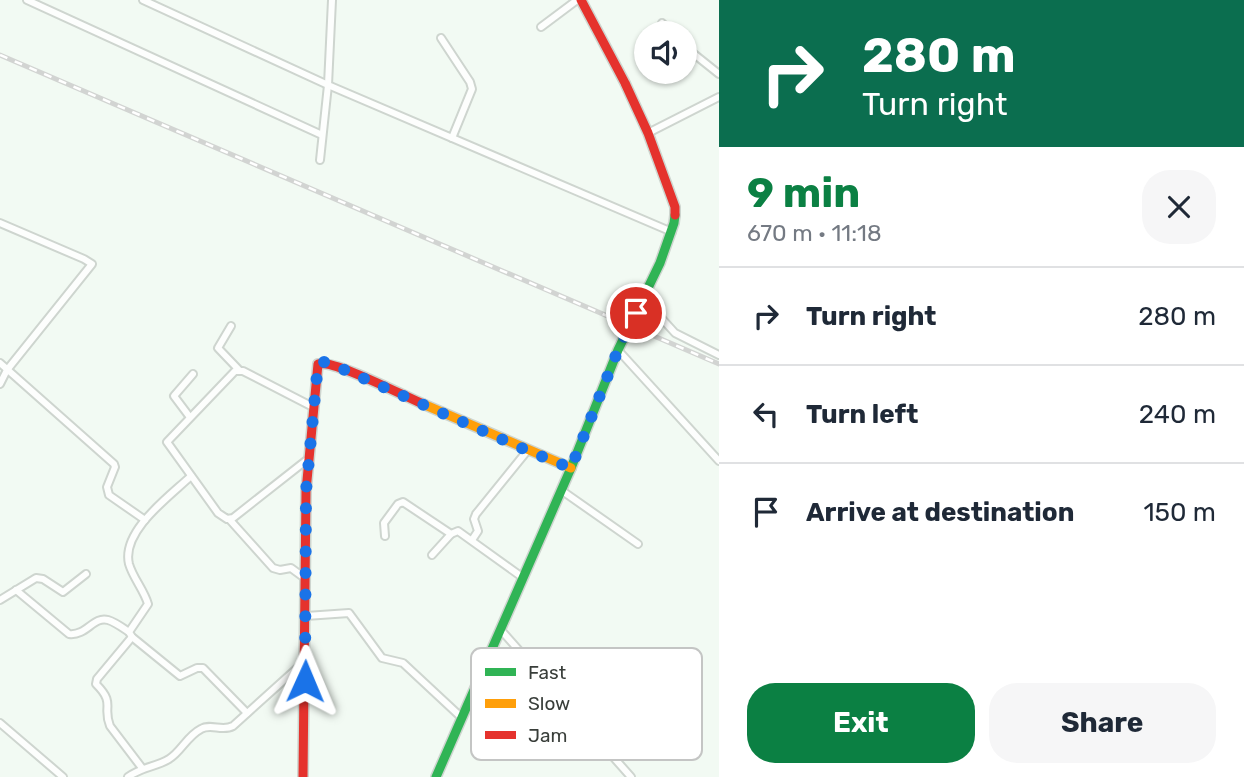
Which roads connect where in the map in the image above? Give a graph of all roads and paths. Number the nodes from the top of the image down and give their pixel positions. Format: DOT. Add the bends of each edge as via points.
graph roads {
  1 [pos="27,0"];
  2 [pos="143,0"];
  3 [pos="332,0"];
  4 [pos="579,0"];
  5 [pos="541,27"];
  6 [pos="441,38"];
  7 [pos="697,56"];
  8 [pos="719,74"];
  9 [pos="328,85"];
  10 [pos="719,97"];
  11 [pos="648,133"];
  12 [pos="322,135"];
  13 [pos="452,138"];
  14 [pos="320,160"];
  15 [pos="0,223"];
  16 [pos="672,232"];
  17 [pos="644,299"];
  18 [pos="230,326"];
  19 [pos="618,350"];
  20 [pos="719,355"];
  21 [pos="0,363"];
  22 [pos="7,370"];
  23 [pos="239,370"];
  24 [pos="193,374"];
  25 [pos="0,384"];
  26 [pos="313,407"];
  27 [pos="190,416"];
  28 [pos="527,451"];
  29 [pos="308,459"];
  30 [pos="719,461"];
  31 [pos="571,468"];
  32 [pos="191,477"];
  33 [pos="561,490"];
  34 [pos="145,520"];
  35 [pos="230,520"];
  36 [pos="452,534"];
  37 [pos="385,536"];
  38 [pos="472,540"];
  39 [pos="638,544"];
  40 [pos="432,555"];
  41 [pos="86,574"];
  42 [pos="522,577"];
  43 [pos="306,579"];
  44 [pos="16,590"];
  45 [pos="0,600"];
  46 [pos="306,616"];
  47 [pos="500,629"];
  48 [pos="130,634"];
  49 [pos="492,648"];
  50 [pos="517,648"];
  51 [pos="305,661"];
  52 [pos="471,694"];
  53 [pos="247,713"];
  54 [pos="461,717"];
  55 [pos="0,723"];
  56 [pos="616,760"];
  57 [pos="142,768"];
  58 [pos="63,777"];
  59 [pos="128,777"];
  60 [pos="303,777"];
  61 [pos="436,777"];
  62 [pos="631,777"];
  1 -- 12 [label="street"];
  2 -- 9 [label="street"];
  3 -- 9 [label="street"];
  4 -- 5 [label="street"];
  4 -- 11 [label="main road"];
  6 -- 13 [label="street" via="472,89"];
  7 -- 8 [label="street"];
  9 -- 12 [label="street"];
  9 -- 13 [label="street"];
  10 -- 11 [label="street"];
  11 -- 16 [label="main road" via="675,207"];
  12 -- 14 [label="street"];
  13 -- 16 [label="street"];
  15 -- 22 [label="street" via="92,264"];
  16 -- 17 [label="main road"];
  17 -- 19 [label="main road"];
  17 -- 20 [label="street" via="675,332"];
  18 -- 23 [label="street" via="218,348"];
  19 -- 30 [label="street"];
  19 -- 31 [label="main road"];
  21 -- 22 [label="street"];
  22 -- 25 [label="street"];
  22 -- 34 [label="street" via="114,464 109,495"];
  23 -- 26 [label="street"];
  23 -- 27 [label="street" via="230,373"];
  24 -- 27 [label="street" via="174,397"];
  26 -- 28 [label="main road" via="317,366 324,362"];
  26 -- 29 [label="main road"];
  27 -- 32 [label="street" via="167,442"];
  28 -- 31 [label="main road"];
  28 -- 38 [label="street" via="476,514 478,531"];
  29 -- 35 [label="street"];
  29 -- 43 [label="main road"];
  31 -- 33 [label="main road"];
  32 -- 34 [label="street"];
  32 -- 35 [label="street" via="222,517"];
  33 -- 39 [label="street"];
  33 -- 42 [label="main road"];
  34 -- 48 [label="street" via="128,553 148,604"];
  35 -- 43 [label="street" via="273,568 291,568"];
  36 -- 37 [label="street" via="403,502 384,523"];
  36 -- 38 [label="street" via="458,531"];
  36 -- 40 [label="street"];
  38 -- 42 [label="street"];
  41 -- 44 [label="street" via="63,592 39,578"];
  42 -- 47 [label="main road"];
  43 -- 46 [label="main road"];
  44 -- 45 [label="street"];
  44 -- 48 [label="street" via="69,634 82,633 104,619"];
  46 -- 51 [label="main road"];
  46 -- 54 [label="street" via="349,613 382,659 403,663"];
  47 -- 49 [label="main road"];
  47 -- 50 [label="street"];
  48 -- 53 [label="street" via="180,676 199,668 206,671"];
  48 -- 57 [label="street" via="96,684 108,700 110,726"];
  51 -- 53 [label="street"];
  51 -- 60 [label="main road"];
  52 -- 54 [label="main road"];
  53 -- 57 [label="street" via="227,729 204,727 169,759"];
  54 -- 61 [label="main road"];
  55 -- 58 [label="street"];
  56 -- 62 [label="street"];
  57 -- 59 [label="street"];
}
